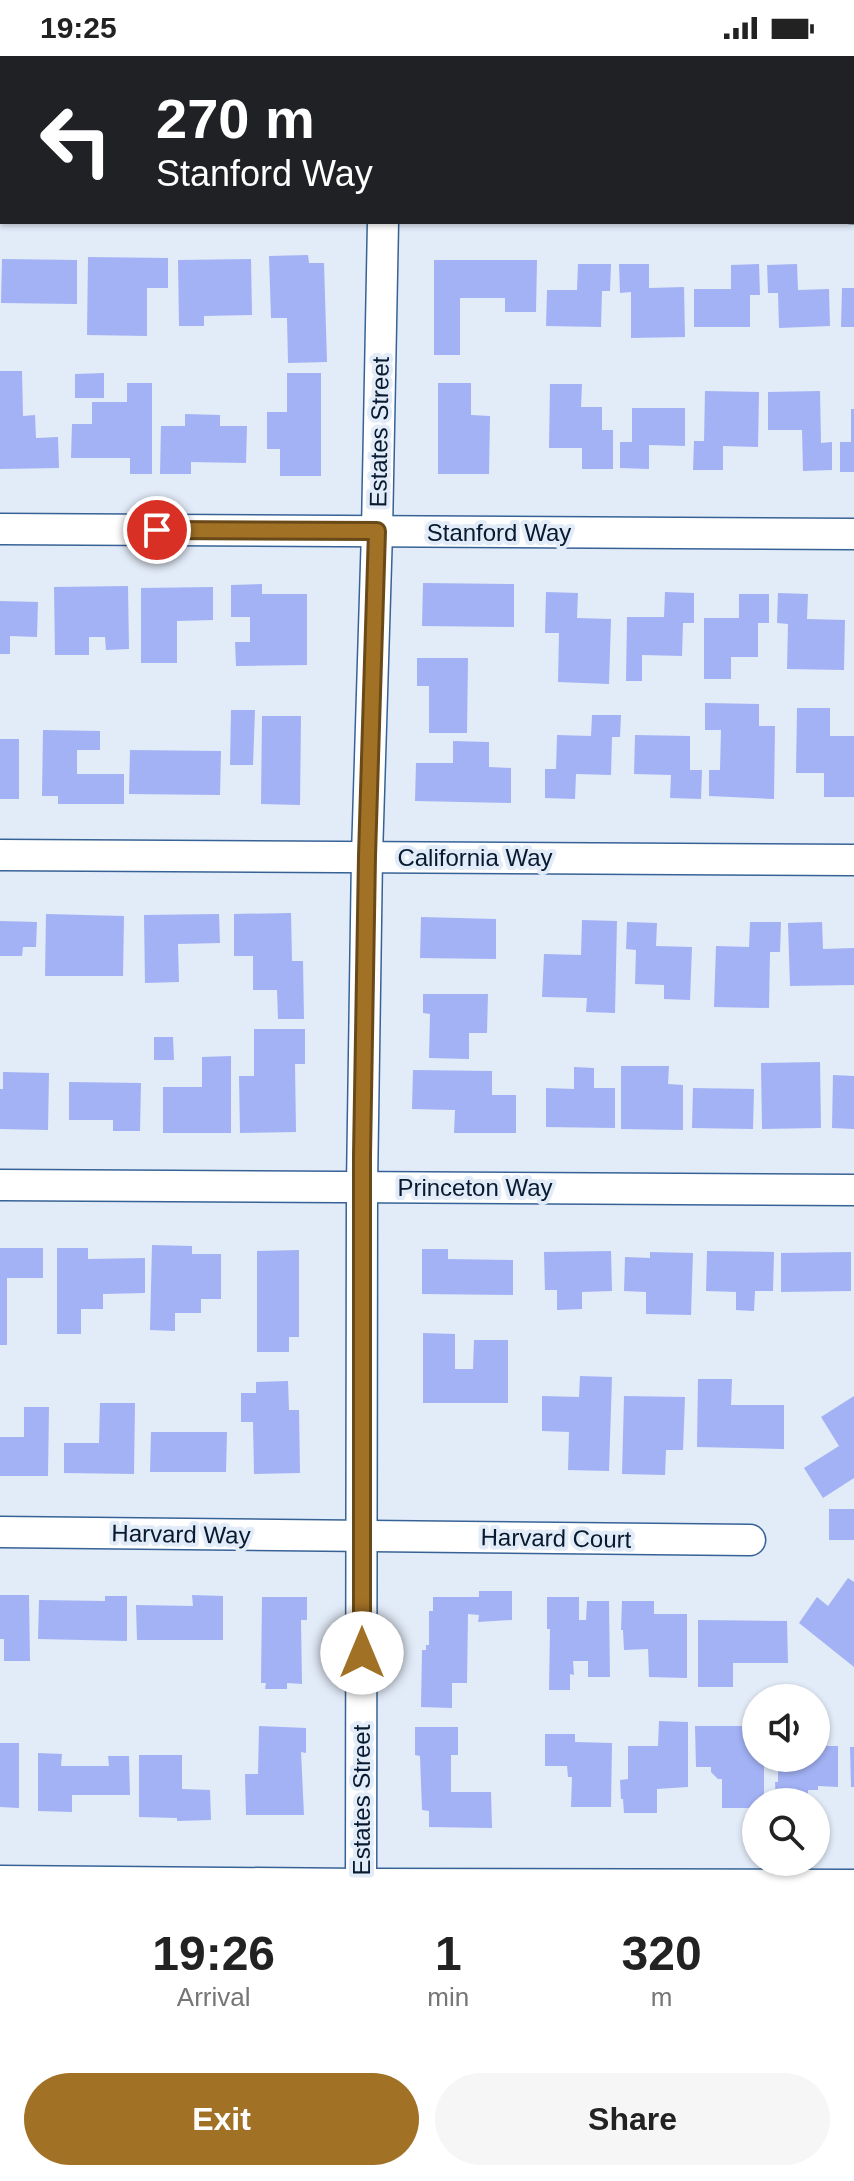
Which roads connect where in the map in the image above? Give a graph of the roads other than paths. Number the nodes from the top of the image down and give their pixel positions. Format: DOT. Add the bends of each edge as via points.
graph roads {
  1 [pos="383,224"];
  2 [pos="0,529"];
  3 [pos="377,531"];
  4 [pos="854,534"];
  5 [pos="0,855"];
  6 [pos="367,856"];
  7 [pos="854,860"];
  8 [pos="0,1185"];
  9 [pos="362,1186"];
  10 [pos="854,1190"];
  11 [pos="0,1532"];
  12 [pos="362,1536"];
  13 [pos="750,1540"];
  14 [pos="0,1887"];
  15 [pos="361,1890"];
  16 [pos="854,1891"];
  1 -- 3 [label="street, Estates Street"];
  2 -- 3 [label="street, Stanford Way"];
  3 -- 4 [label="street, Stanford Way"];
  3 -- 6 [label="street, Estates Street"];
  5 -- 6 [label="street, California Way"];
  6 -- 7 [label="street, California Way"];
  6 -- 9 [label="street, Estates Street"];
  8 -- 9 [label="street, Princeton Way"];
  9 -- 10 [label="street, Princeton Way"];
  9 -- 12 [label="street, Estates Street"];
  11 -- 12 [label="street, Harvard Way"];
  12 -- 13 [label="street, Harvard Court"];
  12 -- 15 [label="street, Estates Street"];
  14 -- 15 [label="main road"];
  15 -- 16 [label="main road"];
}
